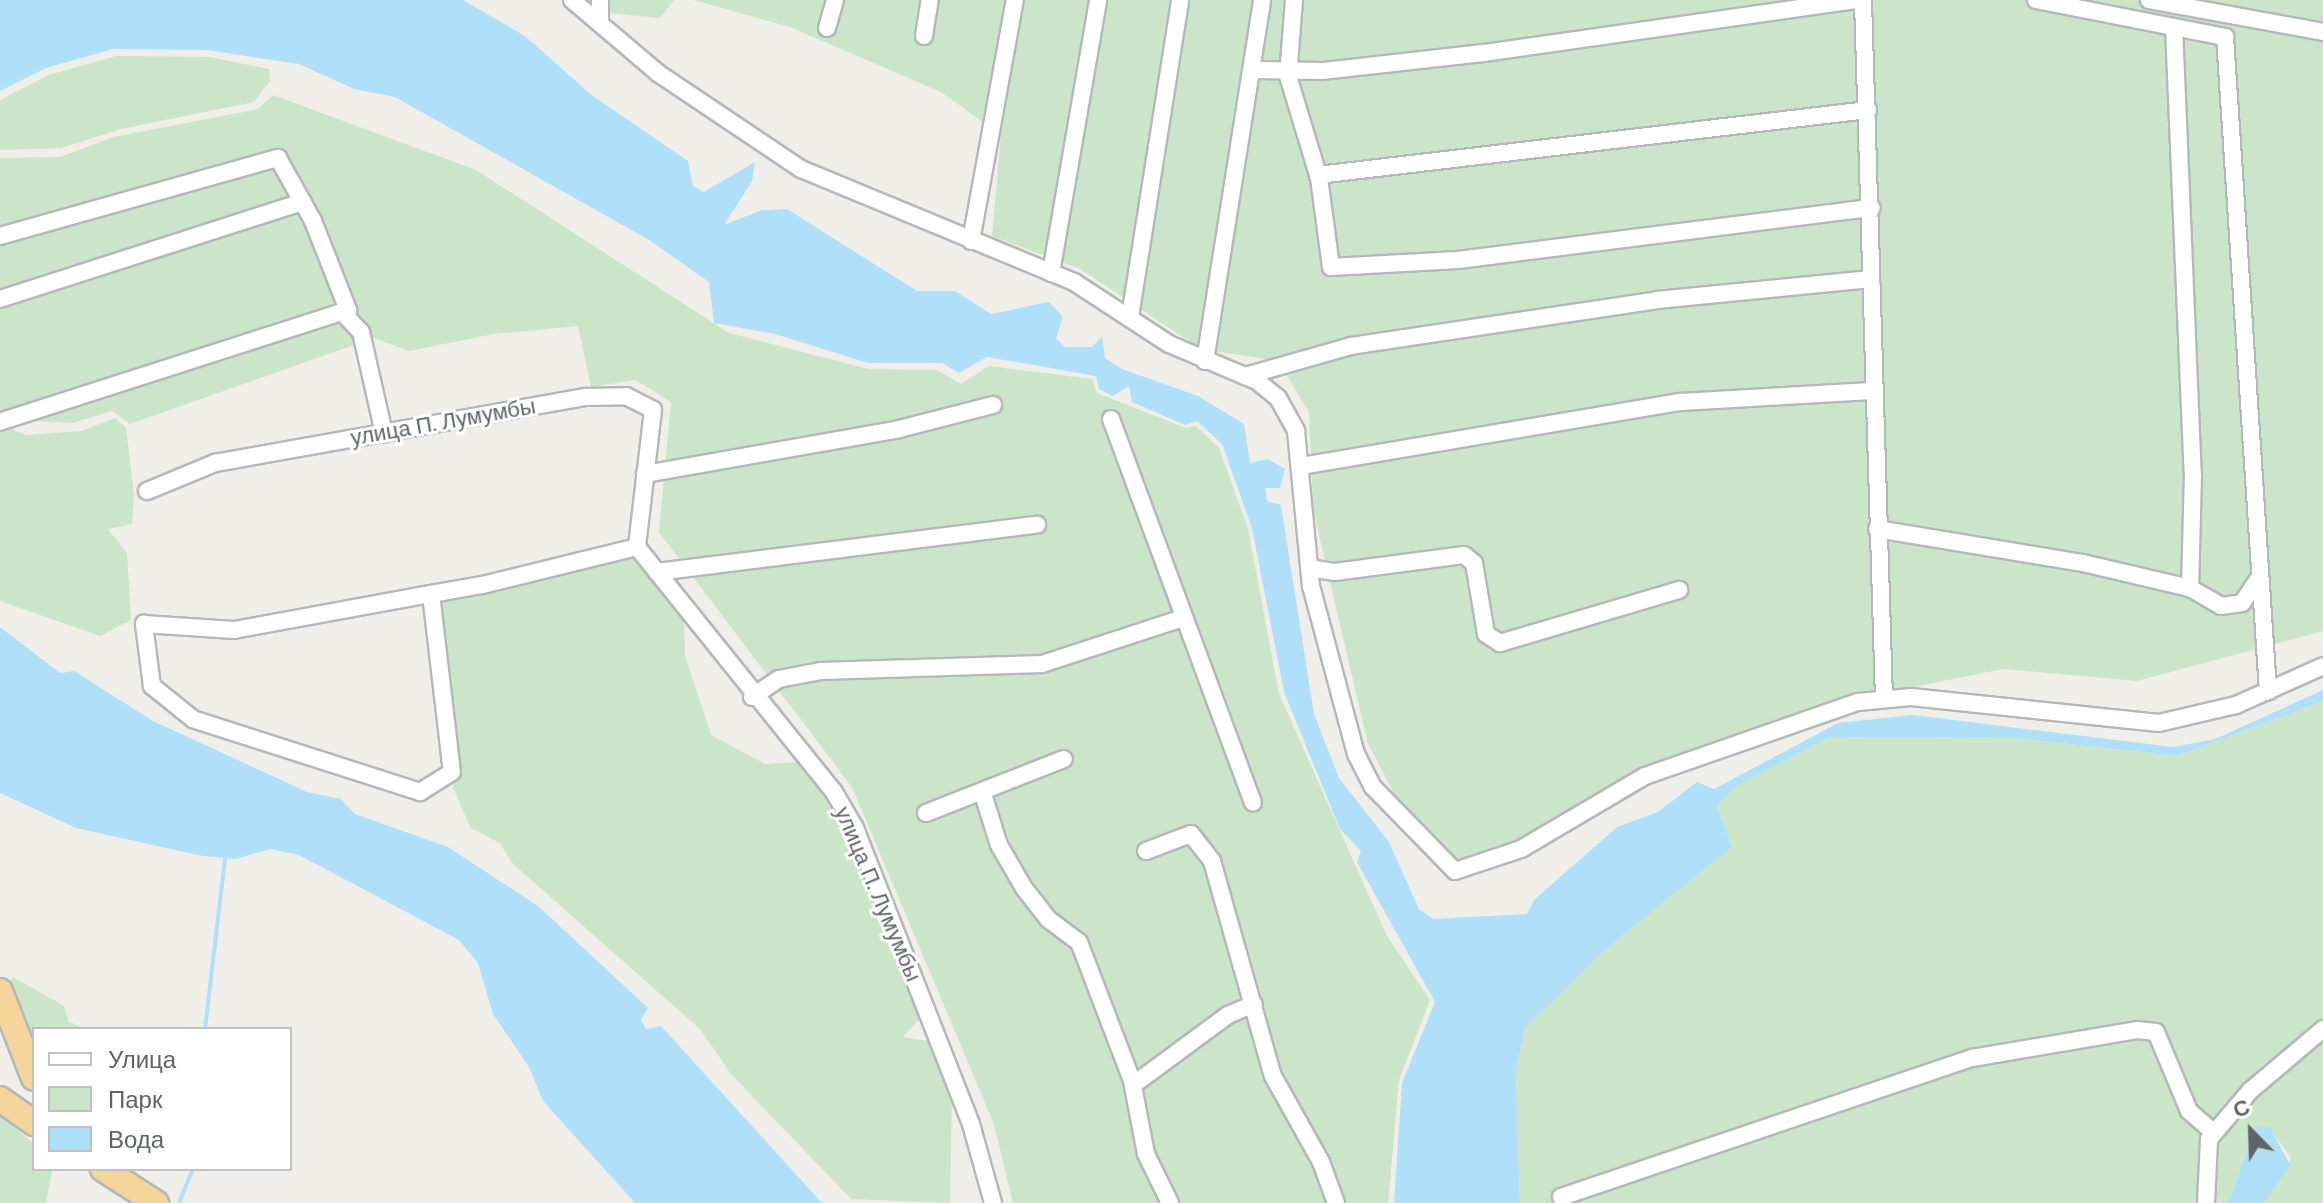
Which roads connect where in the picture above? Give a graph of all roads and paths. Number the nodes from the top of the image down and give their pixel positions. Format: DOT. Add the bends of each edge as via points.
graph roads {
  1 [pos="572,0"];
  2 [pos="600,0"];
  3 [pos="835,0"];
  4 [pos="930,0"];
  5 [pos="1015,0"];
  6 [pos="1098,0"];
  7 [pos="1180,0"];
  8 [pos="1262,0"];
  9 [pos="1294,0"];
  10 [pos="1856,0"];
  11 [pos="1863,0"];
  12 [pos="2036,0"];
  13 [pos="2149,0"];
  14 [pos="600,20"];
  15 [pos="2174,27"];
  16 [pos="827,28"];
  17 [pos="2323,32"];
  18 [pos="924,36"];
  19 [pos="1253,70"];
  20 [pos="1288,70"];
  21 [pos="1868,110"];
  22 [pos="1318,175"];
  23 [pos="303,202"];
  24 [pos="1872,208"];
  25 [pos="0,236"];
  26 [pos="971,241"];
  27 [pos="1051,273"];
  28 [pos="1871,279"];
  29 [pos="0,299"];
  30 [pos="344,314"];
  31 [pos="1130,317"];
  32 [pos="1205,361"];
  33 [pos="1245,376"];
  34 [pos="1872,391"];
  35 [pos="993,405"];
  36 [pos="1111,419"];
  37 [pos="0,422"];
  38 [pos="384,433"];
  39 [pos="1301,466"];
  40 [pos="645,474"];
  41 [pos="147,491"];
  42 [pos="1037,525"];
  43 [pos="1877,529"];
  44 [pos="637,547"];
  45 [pos="1309,568"];
  46 [pos="657,572"];
  47 [pos="2259,578"];
  48 [pos="2190,588"];
  49 [pos="1679,590"];
  50 [pos="431,594"];
  51 [pos="1183,618"];
  52 [pos="2323,666"];
  53 [pos="2268,692"];
  54 [pos="752,697"];
  55 [pos="1884,698"];
  56 [pos="1064,759"];
  57 [pos="983,794"];
  58 [pos="1253,803"];
  59 [pos="926,813"];
  60 [pos="1146,851"];
  61 [pos="0,991"];
  62 [pos="1254,1004"];
  63 [pos="2323,1029"];
  64 [pos="32,1073"];
  65 [pos="1133,1085"];
  66 [pos="0,1099"];
  67 [pos="32,1122"];
  68 [pos="2214,1133"];
  69 [pos="107,1171"];
  70 [pos="135,1187"];
  71 [pos="1561,1197"];
  72 [pos="993,1203"];
  73 [pos="1170,1203"];
  74 [pos="1336,1203"];
  75 [pos="2206,1203"];
  1 -- 14 [label="street"];
  2 -- 14 [label="street"];
  3 -- 16 [label="street"];
  4 -- 18 [label="street"];
  5 -- 26 [label="street"];
  6 -- 27 [label="street"];
  7 -- 31 [label="street"];
  8 -- 19 [label="street"];
  9 -- 20 [label="street"];
  10 -- 20 [label="street" via="1484,53"];
  11 -- 21 [label="street"];
  12 -- 15 [label="street"];
  13 -- 17 [label="street"];
  14 -- 26 [label="street" via="658,73 801,169"];
  15 -- 47 [label="street" via="2208,30 2226,40"];
  15 -- 48 [label="street" via="2193,474"];
  19 -- 20 [label="street"];
  19 -- 32 [label="street"];
  20 -- 22 [label="street" via="1292,99"];
  21 -- 22 [label="street"];
  21 -- 24 [label="street"];
  22 -- 24 [label="street" via="1331,267 1345,270"];
  23 -- 25 [label="street" via="278,158 267,158"];
  23 -- 29 [label="street"];
  23 -- 30 [label="street"];
  24 -- 28 [label="street"];
  26 -- 27 [label="street"];
  27 -- 31 [label="street"];
  28 -- 33 [label="street" via="1657,300 1351,346"];
  28 -- 34 [label="street"];
  30 -- 37 [label="street"];
  30 -- 38 [label="street" via="361,332"];
  31 -- 32 [label="street"];
  32 -- 33 [label="street"];
  33 -- 39 [label="street" via="1266,387 1286,409"];
  34 -- 39 [label="street" via="1680,402"];
  34 -- 43 [label="street"];
  35 -- 40 [label="street" via="899,429"];
  36 -- 51 [label="street"];
  38 -- 40 [label="street, улица П. Лумумбы" via="587,397 626,396 653,410"];
  38 -- 41 [label="street, улица П. Лумумбы" via="215,463"];
  39 -- 45 [label="street"];
  40 -- 44 [label="street, улица П. Лумумбы"];
  42 -- 46 [label="street"];
  43 -- 48 [label="street"];
  43 -- 55 [label="street"];
  44 -- 46 [label="street, улица П. Лумумбы"];
  44 -- 50 [label="street"];
  45 -- 49 [label="street" via="1335,572 1464,555 1474,563 1486,634 1500,643"];
  45 -- 55 [label="street" via="1325,651 1364,773 1455,871 1521,849 1645,776 1830,710"];
  46 -- 54 [label="street, улица П. Лумумбы"];
  47 -- 48 [label="street" via="2242,603 2231,606 2211,604"];
  47 -- 53 [label="street"];
  50 -- 50 [label="street" via="234,630 144,624 152,686 193,719 420,792 452,772"];
  51 -- 54 [label="street" via="1042,664 821,671 779,679"];
  51 -- 58 [label="street"];
  52 -- 53 [label="street"];
  53 -- 55 [label="street" via="2201,717 2159,723 2055,708"];
  54 -- 72 [label="street, улица П. Лумумбы" via="834,792 855,828 971,1124"];
  56 -- 57 [label="street"];
  57 -- 59 [label="street"];
  57 -- 65 [label="street" via="999,845 1024,888 1048,919 1079,942"];
  60 -- 62 [label="street" via="1182,835 1197,836 1222,886"];
  61 -- 64 [label="highway"];
  62 -- 65 [label="street" via="1228,1015"];
  62 -- 74 [label="street" via="1284,1102 1321,1162"];
  63 -- 68 [label="street" via="2250,1091"];
  65 -- 73 [label="street" via="1143,1144"];
  66 -- 67 [label="highway"];
  68 -- 71 [label="street" via="2189,1111 2156,1032 2137,1030 1972,1058"];
  68 -- 75 [label="street" via="2205,1156"];
  69 -- 70 [label="highway"];
}
